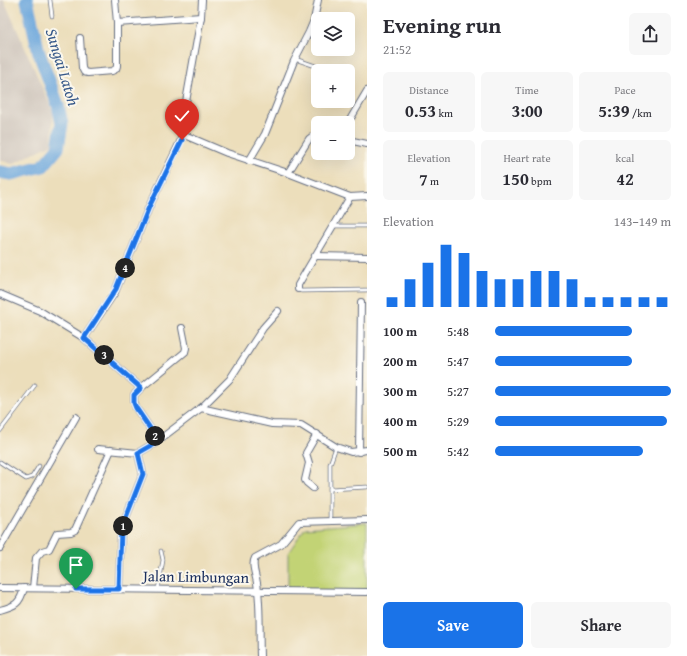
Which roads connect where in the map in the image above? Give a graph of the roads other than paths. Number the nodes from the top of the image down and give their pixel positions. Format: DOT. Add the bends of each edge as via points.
graph roads {
  1 [pos="50,0"];
  2 [pos="115,0"];
  3 [pos="202,0"];
  4 [pos="318,0"];
  5 [pos="52,16"];
  6 [pos="201,17"];
  7 [pos="117,23"];
  8 [pos="80,38"];
  9 [pos="295,60"];
  10 [pos="311,65"];
  11 [pos="367,91"];
  12 [pos="364,101"];
  13 [pos="353,116"];
  14 [pos="182,134"];
  15 [pos="311,138"];
  16 [pos="355,141"];
  17 [pos="367,144"];
  18 [pos="249,161"];
  19 [pos="288,173"];
  20 [pos="367,196"];
  21 [pos="350,197"];
  22 [pos="333,226"];
  23 [pos="367,226"];
  24 [pos="315,256"];
  25 [pos="367,257"];
  26 [pos="298,289"];
  27 [pos="367,290"];
  28 [pos="0,294"];
  29 [pos="362,302"];
  30 [pos="278,311"];
  31 [pos="182,328"];
  32 [pos="84,338"];
  33 [pos="364,361"];
  34 [pos="35,385"];
  35 [pos="141,388"];
  36 [pos="201,408"];
  37 [pos="76,417"];
  38 [pos="2,425"];
  39 [pos="0,430"];
  40 [pos="317,434"];
  41 [pos="158,440"];
  42 [pos="336,447"];
  43 [pos="98,449"];
  44 [pos="110,450"];
  45 [pos="367,450"];
  46 [pos="359,452"];
  47 [pos="138,453"];
  48 [pos="0,462"];
  49 [pos="39,466"];
  50 [pos="367,487"];
  51 [pos="313,488"];
  52 [pos="330,488"];
  53 [pos="367,520"];
  54 [pos="330,521"];
  55 [pos="0,548"];
  56 [pos="161,551"];
  57 [pos="0,588"];
  58 [pos="24,588"];
  59 [pos="33,588"];
  60 [pos="119,589"];
  61 [pos="158,590"];
  62 [pos="258,591"];
  63 [pos="367,592"];
  64 [pos="0,610"];
  65 [pos="260,656"];
  1 -- 5 [label="lane"];
  2 -- 7 [label="street"];
  3 -- 6 [label="street"];
  4 -- 9 [label="street" via="314,20"];
  6 -- 7 [label="street"];
  6 -- 14 [label="street"];
  7 -- 8 [label="street" via="117,66 114,70 84,72"];
  9 -- 10 [label="lane"];
  9 -- 18 [label="street" via="265,134"];
  11 -- 12 [label="street"];
  12 -- 13 [label="street"];
  14 -- 18 [label="street"];
  14 -- 32 [label="street" via="182,140 149,207 116,289"];
  15 -- 19 [label="street"];
  16 -- 17 [label="street"];
  18 -- 19 [label="street"];
  19 -- 21 [label="street"];
  20 -- 21 [label="street"];
  21 -- 22 [label="street"];
  22 -- 23 [label="lane"];
  22 -- 24 [label="street"];
  24 -- 25 [label="street"];
  24 -- 26 [label="street"];
  26 -- 27 [label="lane"];
  28 -- 32 [label="street" via="40,312"];
  29 -- 33 [label="street"];
  30 -- 36 [label="street" via="263,328 230,379"];
  31 -- 35 [label="street" via="185,352"];
  32 -- 35 [label="street"];
  33 -- 46 [label="street"];
  34 -- 38 [label="lane"];
  35 -- 41 [label="street" via="134,395 134,404"];
  36 -- 40 [label="street" via="272,424 301,425"];
  36 -- 41 [label="street"];
  37 -- 55 [label="street"];
  38 -- 39 [label="lane"];
  40 -- 42 [label="street"];
  40 -- 51 [label="street" via="306,453 309,463 305,480"];
  41 -- 47 [label="street"];
  42 -- 46 [label="street"];
  42 -- 52 [label="lane" via="330,464"];
  43 -- 44 [label="street"];
  44 -- 47 [label="street"];
  44 -- 59 [label="street" via="74,530 57,533 49,549 42,551 37,557"];
  45 -- 46 [label="street"];
  47 -- 60 [label="street" via="143,474 121,530"];
  48 -- 49 [label="lane" via="26,479 32,477"];
  50 -- 52 [label="lane"];
  52 -- 54 [label="lane"];
  53 -- 54 [label="street"];
  54 -- 62 [label="street" via="299,522 280,544 255,558"];
  56 -- 61 [label="lane" via="163,560"];
  57 -- 58 [label="street, Jalan Limbungan"];
  58 -- 59 [label="street, Jalan Limbungan"];
  58 -- 64 [label="street" via="22,597 15,605"];
  59 -- 60 [label="street, Jalan Limbungan"];
  60 -- 61 [label="street, Jalan Limbungan"];
  61 -- 62 [label="street, Jalan Limbungan"];
  62 -- 63 [label="street, Jalan Limbungan"];
  62 -- 65 [label="street"];
}
